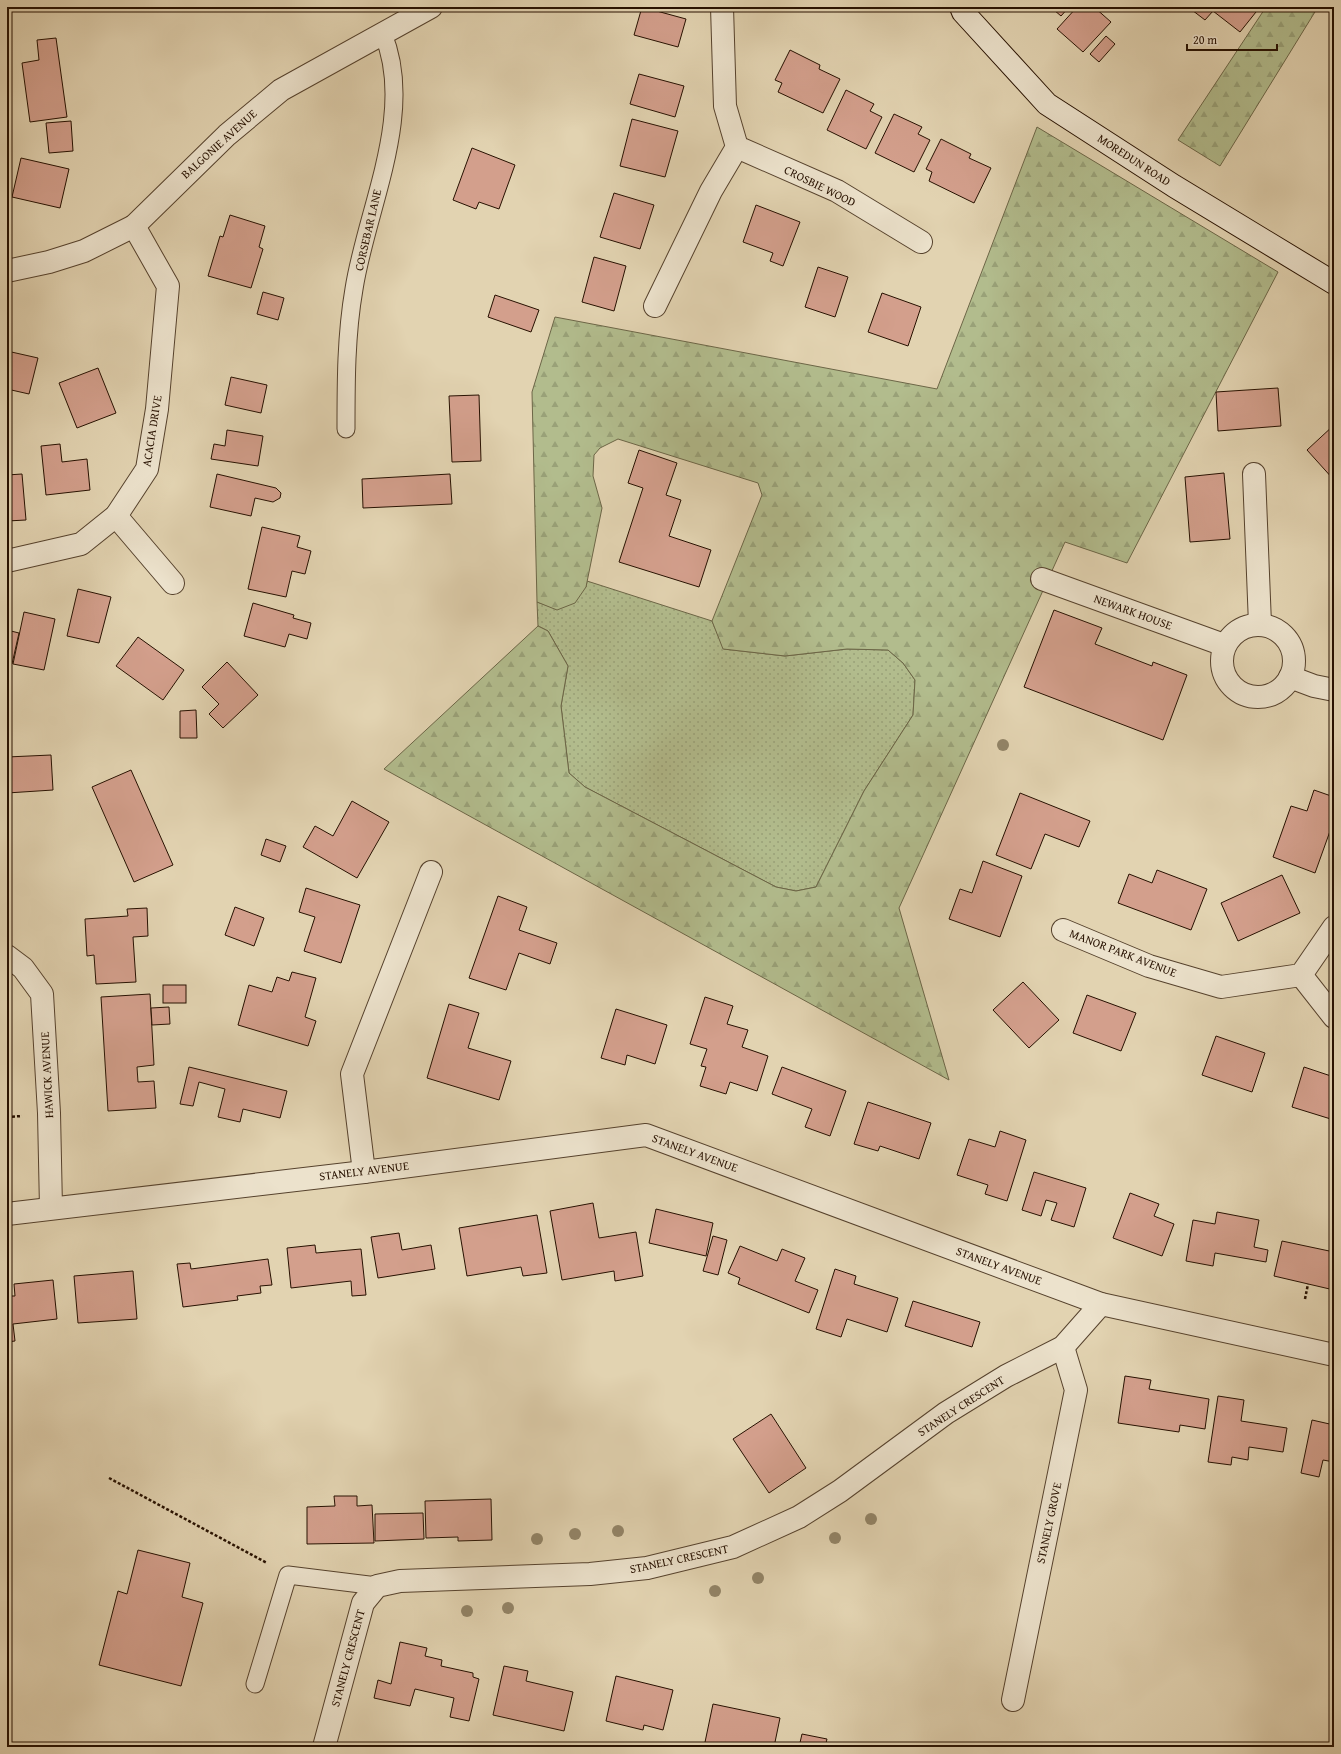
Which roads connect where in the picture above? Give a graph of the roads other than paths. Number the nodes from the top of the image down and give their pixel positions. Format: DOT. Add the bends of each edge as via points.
graph roads {
  1 [pos="431,7"];
  2 [pos="722,7"];
  3 [pos="961,7"];
  4 [pos="383,34"];
  5 [pos="737,148"];
  6 [pos="134,226"];
  7 [pos="921,242"];
  8 [pos="7,270"];
  9 [pos="1334,283"];
  10 [pos="655,306"];
  11 [pos="346,429"];
  12 [pos="1254,474"];
  13 [pos="116,516"];
  14 [pos="7,561"];
  15 [pos="1042,579"];
  16 [pos="173,583"];
  17 [pos="1260,624"];
  18 [pos="1224,645"];
  19 [pos="1290,677"];
  20 [pos="1334,690"];
  21 [pos="431,872"];
  22 [pos="1334,926"];
  23 [pos="1063,930"];
  24 [pos="7,956"];
  25 [pos="1301,975"];
  26 [pos="1334,1017"];
  27 [pos="364,1172"];
  28 [pos="51,1208"];
  29 [pos="7,1214"];
  30 [pos="1101,1304"];
  31 [pos="1063,1347"];
  32 [pos="1334,1355"];
  33 [pos="377,1586"];
  34 [pos="255,1684"];
  35 [pos="1013,1700"];
  36 [pos="324,1747"];
  1 -- 4 [label="street, BALGONIE AVENUE"];
  2 -- 5 [label="street" via="725,106"];
  3 -- 9 [label="street, MOREDUN ROAD" via="1047,104 1174,186"];
  4 -- 6 [label="street, BALGONIE AVENUE" via="281,90 227,134"];
  4 -- 11 [label="lane, CORSEBAR LANE" via="392,62 394,96 389,139 354,289 346,356"];
  5 -- 7 [label="street, CROSBIE WOOD" via="837,191"];
  5 -- 10 [label="street" via="711,190"];
  6 -- 8 [label="street, BALGONIE AVENUE" via="84,251 49,262"];
  6 -- 13 [label="street, ACACIA DRIVE" via="168,286 157,409 147,469"];
  12 -- 17 [label="street"];
  13 -- 14 [label="street, ACACIA DRIVE" via="81,544"];
  13 -- 16 [label="street"];
  15 -- 18 [label="street, NEWARK HOUSE"];
  17 -- 18 [label="street" via="1236,631"];
  17 -- 19 [label="street" via="1278,630 1288,639 1295,663"];
  18 -- 19 [label="street" via="1222,668 1226,679 1246,696 1267,696 1279,691"];
  19 -- 20 [label="street"];
  21 -- 27 [label="street" via="352,1074"];
  22 -- 25 [label="street"];
  23 -- 25 [label="street, MANOR PARK AVENUE" via="1149,966 1221,987"];
  24 -- 28 [label="street, HAWICK AVENUE" via="23,968 42,994"];
  25 -- 26 [label="street"];
  27 -- 28 [label="street, STANELY AVENUE"];
  27 -- 30 [label="street, STANELY AVENUE" via="646,1135"];
  28 -- 29 [label="street, STANELY AVENUE"];
  30 -- 31 [label="street, STANELY CRESCENT"];
  30 -- 32 [label="street, STANELY AVENUE"];
  31 -- 33 [label="street, STANELY CRESCENT" via="1006,1376 946,1413 840,1491 799,1517 733,1547 647,1568 590,1574 400,1581"];
  31 -- 35 [label="street, STANELY GROVE" via="1076,1390"];
  33 -- 34 [label="lane" via="288,1575"];
  33 -- 36 [label="street, STANELY CRESCENT" via="363,1603"];
}
